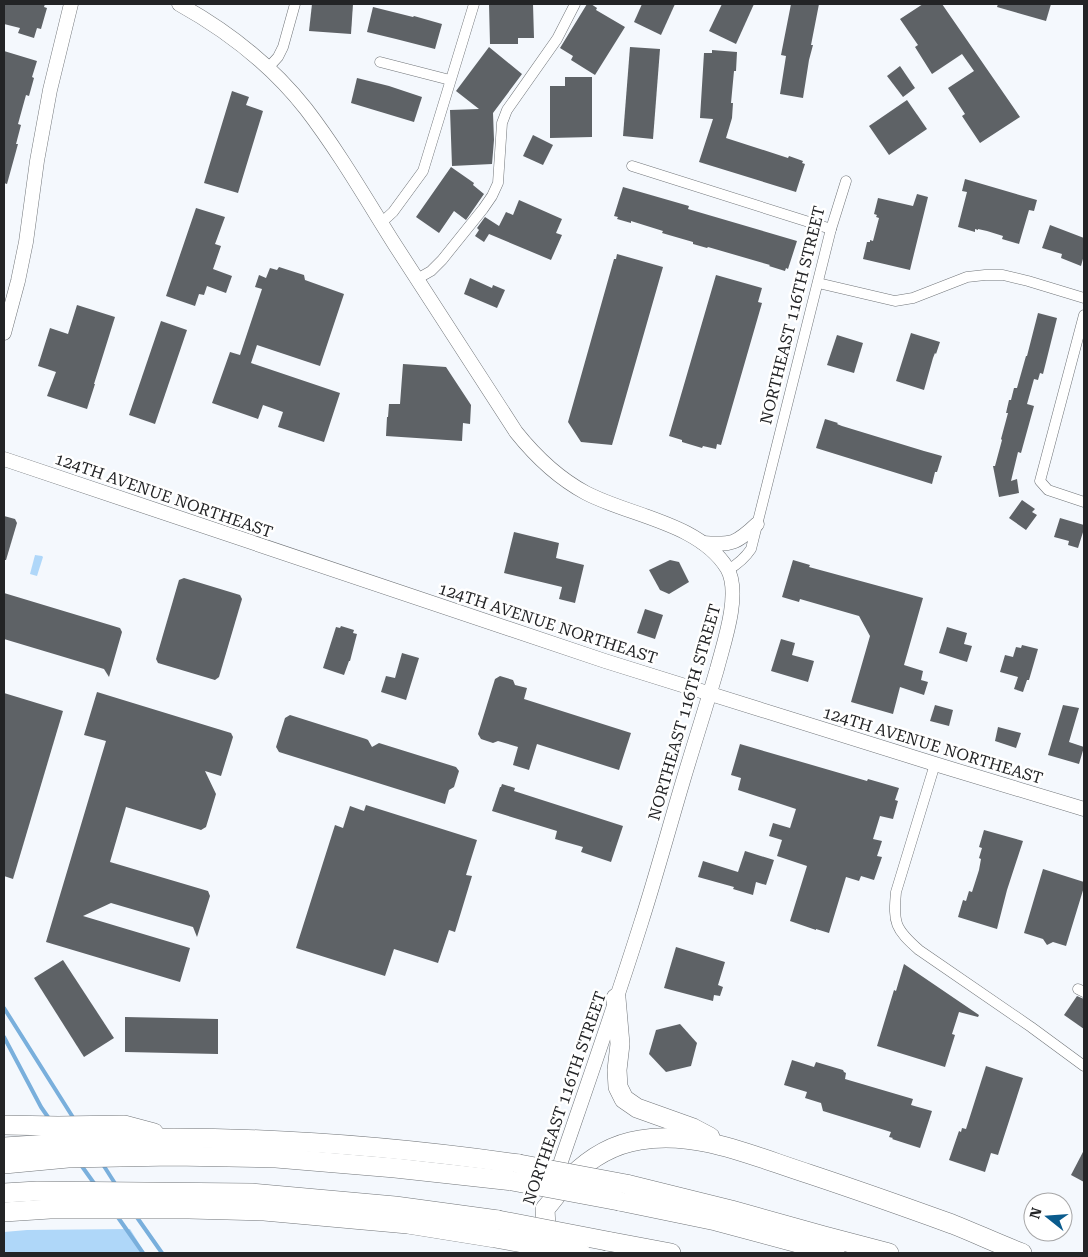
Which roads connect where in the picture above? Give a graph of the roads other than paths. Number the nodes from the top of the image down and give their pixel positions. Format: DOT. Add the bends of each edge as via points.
graph roads {
  1 [pos="71,4"];
  2 [pos="179,4"];
  3 [pos="295,4"];
  4 [pos="474,4"];
  5 [pos="575,4"];
  6 [pos="380,62"];
  7 [pos="268,68"];
  8 [pos="450,80"];
  9 [pos="632,166"];
  10 [pos="846,181"];
  11 [pos="381,223"];
  12 [pos="831,229"];
  13 [pos="417,279"];
  14 [pos="818,282"];
  15 [pos="1084,298"];
  16 [pos="1084,315"];
  17 [pos="4,332"];
  18 [pos="4,459"];
  19 [pos="1084,502"];
  20 [pos="757,524"];
  21 [pos="703,543"];
  22 [pos="728,570"];
  23 [pos="710,694"];
  24 [pos="935,764"];
  25 [pos="1084,809"];
  26 [pos="616,998"];
  27 [pos="1084,1066"];
  28 [pos="5,1125"];
  29 [pos="127,1132"];
  30 [pos="12,1146"];
  31 [pos="734,1149"];
  32 [pos="4,1164"];
  33 [pos="516,1173"];
  34 [pos="4,1192"];
  35 [pos="623,1193"];
  36 [pos="545,1209"];
  37 [pos="4,1212"];
  38 [pos="497,1229"];
  39 [pos="530,1253"];
  40 [pos="548,1253"];
  41 [pos="581,1253"];
  42 [pos="671,1253"];
  43 [pos="835,1253"];
  44 [pos="888,1253"];
  45 [pos="1022,1253"];
  1 -- 17 [label="street" via="50,90 26,242"];
  2 -- 7 [label="street" via="219,29"];
  3 -- 7 [label="street" via="283,48"];
  4 -- 8 [label="street"];
  5 -- 13 [label="street" via="557,39 507,110 502,123 498,183 492,196 442,260"];
  6 -- 8 [label="street"];
  7 -- 11 [label="street" via="305,108"];
  8 -- 11 [label="street" via="423,171"];
  9 -- 12 [label="street"];
  10 -- 12 [label="street, NORTHEAST 116TH STREET"];
  11 -- 13 [label="street"];
  12 -- 14 [label="street, NORTHEAST 116TH STREET"];
  13 -- 21 [label="street" via="516,432 554,473 602,501 668,525"];
  14 -- 15 [label="street" via="895,301 913,298 967,277 1003,275"];
  14 -- 20 [label="street, NORTHEAST 116TH STREET"];
  16 -- 19 [label="street" via="1040,481 1048,490"];
  18 -- 23 [label="street, 124TH AVENUE NORTHEAST" via="575,652"];
  20 -- 21 [label="street" via="736,541 722,545"];
  20 -- 22 [label="street, NORTHEAST 116TH STREET" via="748,554"];
  21 -- 22 [label="street"];
  22 -- 23 [label="street, NORTHEAST 116TH STREET" via="732,585 731,614"];
  23 -- 24 [label="street, 124TH AVENUE NORTHEAST"];
  23 -- 26 [label="street, NORTHEAST 116TH STREET" via="642,923"];
  24 -- 25 [label="street, 124TH AVENUE NORTHEAST"];
  24 -- 27 [label="street" via="896,892 894,913 897,925 904,938 919,950"];
  26 -- 31 [label="highway" via="620,1044 618,1087 624,1099 637,1108 693,1128"];
  26 -- 36 [label="street, NORTHEAST 116TH STREET"];
  28 -- 29 [label="highway"];
  29 -- 30 [label="highway"];
  29 -- 33 [label="highway" via="175,1138 274,1140 449,1154"];
  31 -- 36 [label="highway" via="666,1138 619,1146 590,1161 571,1177"];
  31 -- 45 [label="highway" via="862,1192"];
  32 -- 33 [label="highway" via="68,1158 173,1156 276,1158 395,1168"];
  33 -- 35 [label="highway, bridge"];
  34 -- 38 [label="highway" via="252,1193 395,1206"];
  35 -- 43 [label="highway"];
  35 -- 44 [label="highway" via="731,1210"];
  36 -- 39 [label="street, NORTHEAST 116TH STREET"];
  36 -- 40 [label="highway"];
  37 -- 38 [label="highway" via="50,1209 264,1211"];
  38 -- 41 [label="highway, bridge"];
  38 -- 42 [label="highway, bridge" via="607,1241"];
}
